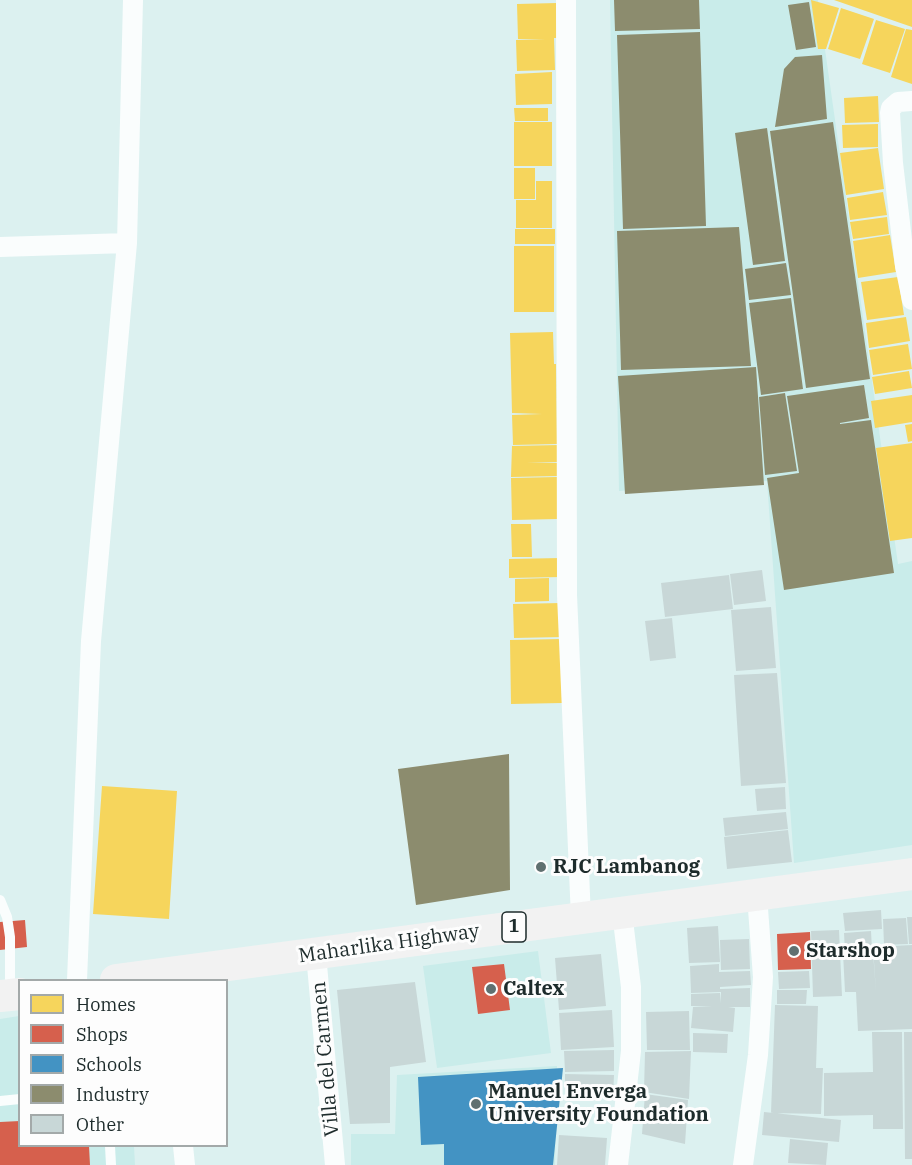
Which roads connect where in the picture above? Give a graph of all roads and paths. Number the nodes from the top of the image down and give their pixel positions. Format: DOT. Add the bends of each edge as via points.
graph roads {
  1 [pos="133,0"];
  2 [pos="566,0"];
  3 [pos="912,101"];
  4 [pos="127,243"];
  5 [pos="0,247"];
  6 [pos="912,300"];
  7 [pos="912,874"];
  8 [pos="757,895"];
  9 [pos="0,900"];
  10 [pos="622,912"];
  11 [pos="582,918"];
  12 [pos="316,954"];
  13 [pos="170,977"];
  14 [pos="77,979"];
  15 [pos="143,979"];
  16 [pos="10,995"];
  17 [pos="18,1099"];
  18 [pos="0,1101"];
  19 [pos="110,1147"];
  20 [pos="183,1147"];
  21 [pos="111,1165"];
  22 [pos="185,1165"];
  23 [pos="335,1165"];
  24 [pos="618,1165"];
  25 [pos="743,1165"];
  1 -- 4 [label="street"];
  2 -- 11 [label="street" via="567,595"];
  3 -- 6 [label="street" via="898,102 890,113"];
  4 -- 5 [label="street"];
  4 -- 14 [label="street" via="92,641"];
  7 -- 8 [label="main road, Maharlika Highway / 1"];
  8 -- 10 [label="main road, Maharlika Highway / 1"];
  8 -- 25 [label="street" via="763,977 758,1055"];
  9 -- 16 [label="lane" via="10,937"];
  10 -- 11 [label="main road, Maharlika Highway / 1"];
  10 -- 24 [label="street" via="631,987 631,1051"];
  11 -- 12 [label="main road, Maharlika Highway / 1"];
  12 -- 13 [label="main road, Maharlika Highway / 1"];
  12 -- 23 [label="street, Villa del Carmen"];
  13 -- 15 [label="main road, Maharlika Highway / 1"];
  17 -- 18 [label="lane"];
  19 -- 21 [label="lane"];
  20 -- 22 [label="street"];
}
